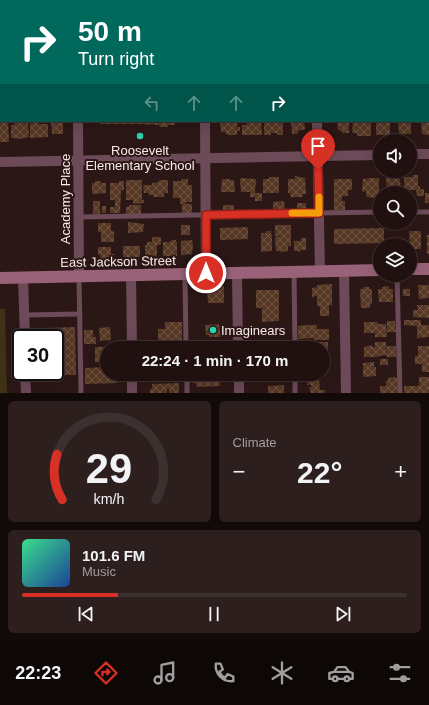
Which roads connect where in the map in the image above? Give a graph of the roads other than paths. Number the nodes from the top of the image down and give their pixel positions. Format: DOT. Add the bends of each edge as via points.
graph roads {
  1 [pos="78,122"];
  2 [pos="205,122"];
  3 [pos="317,122"];
  4 [pos="417,154"];
  5 [pos="429,154"];
  6 [pos="373,155"];
  7 [pos="318,156"];
  8 [pos="205,158"];
  9 [pos="78,160"];
  10 [pos="0,162"];
  11 [pos="373,212"];
  12 [pos="417,212"];
  13 [pos="429,212"];
  14 [pos="319,213"];
  15 [pos="206,215"];
  16 [pos="78,218"];
  17 [pos="417,269"];
  18 [pos="429,269"];
  19 [pos="373,270"];
  20 [pos="320,271"];
  21 [pos="344,271"];
  22 [pos="294,272"];
  23 [pos="206,273"];
  24 [pos="237,273"];
  25 [pos="185,274"];
  26 [pos="79,276"];
  27 [pos="131,276"];
  28 [pos="0,278"];
  29 [pos="23,278"];
  30 [pos="397,282"];
  31 [pos="80,314"];
  32 [pos="24,315"];
  33 [pos="25,329"];
  34 [pos="132,341"];
  35 [pos="186,341"];
  36 [pos="238,341"];
  37 [pos="295,341"];
  38 [pos="25,381"];
  39 [pos="132,381"];
  40 [pos="187,381"];
  41 [pos="239,381"];
  42 [pos="295,381"];
  43 [pos="26,393"];
  44 [pos="81,393"];
  45 [pos="132,393"];
  46 [pos="187,393"];
  47 [pos="239,393"];
  48 [pos="295,393"];
  49 [pos="346,393"];
  50 [pos="400,393"];
  1 -- 9 [label="street, Academy Place"];
  2 -- 8 [label="street"];
  3 -- 7 [label="street"];
  4 -- 5 [label="street"];
  6 -- 7 [label="street"];
  7 -- 8 [label="street"];
  7 -- 14 [label="street"];
  8 -- 9 [label="street"];
  8 -- 15 [label="street"];
  9 -- 10 [label="street"];
  9 -- 16 [label="street, Academy Place"];
  11 -- 14 [label="lane"];
  12 -- 13 [label="lane"];
  14 -- 15 [label="lane"];
  14 -- 20 [label="street"];
  15 -- 16 [label="lane"];
  15 -- 23 [label="street"];
  16 -- 26 [label="street, Academy Place"];
  17 -- 18 [label="street"];
  19 -- 21 [label="street, East Jackson Street"];
  20 -- 21 [label="street, East Jackson Street"];
  20 -- 22 [label="street, East Jackson Street"];
  21 -- 49 [label="street"];
  22 -- 24 [label="street, East Jackson Street"];
  22 -- 37 [label="lane"];
  23 -- 24 [label="street, East Jackson Street"];
  23 -- 25 [label="street, East Jackson Street"];
  24 -- 36 [label="street"];
  25 -- 27 [label="street, East Jackson Street"];
  25 -- 35 [label="lane"];
  26 -- 27 [label="street, East Jackson Street"];
  26 -- 29 [label="street, East Jackson Street"];
  26 -- 31 [label="lane"];
  27 -- 34 [label="street"];
  28 -- 29 [label="street, East Jackson Street"];
  29 -- 32 [label="street"];
  30 -- 50 [label="lane"];
  31 -- 32 [label="lane"];
  31 -- 44 [label="lane"];
  32 -- 33 [label="street"];
  38 -- 43 [label="street"];
  39 -- 45 [label="street"];
  40 -- 46 [label="lane"];
  41 -- 47 [label="street"];
  42 -- 48 [label="lane"];
}
